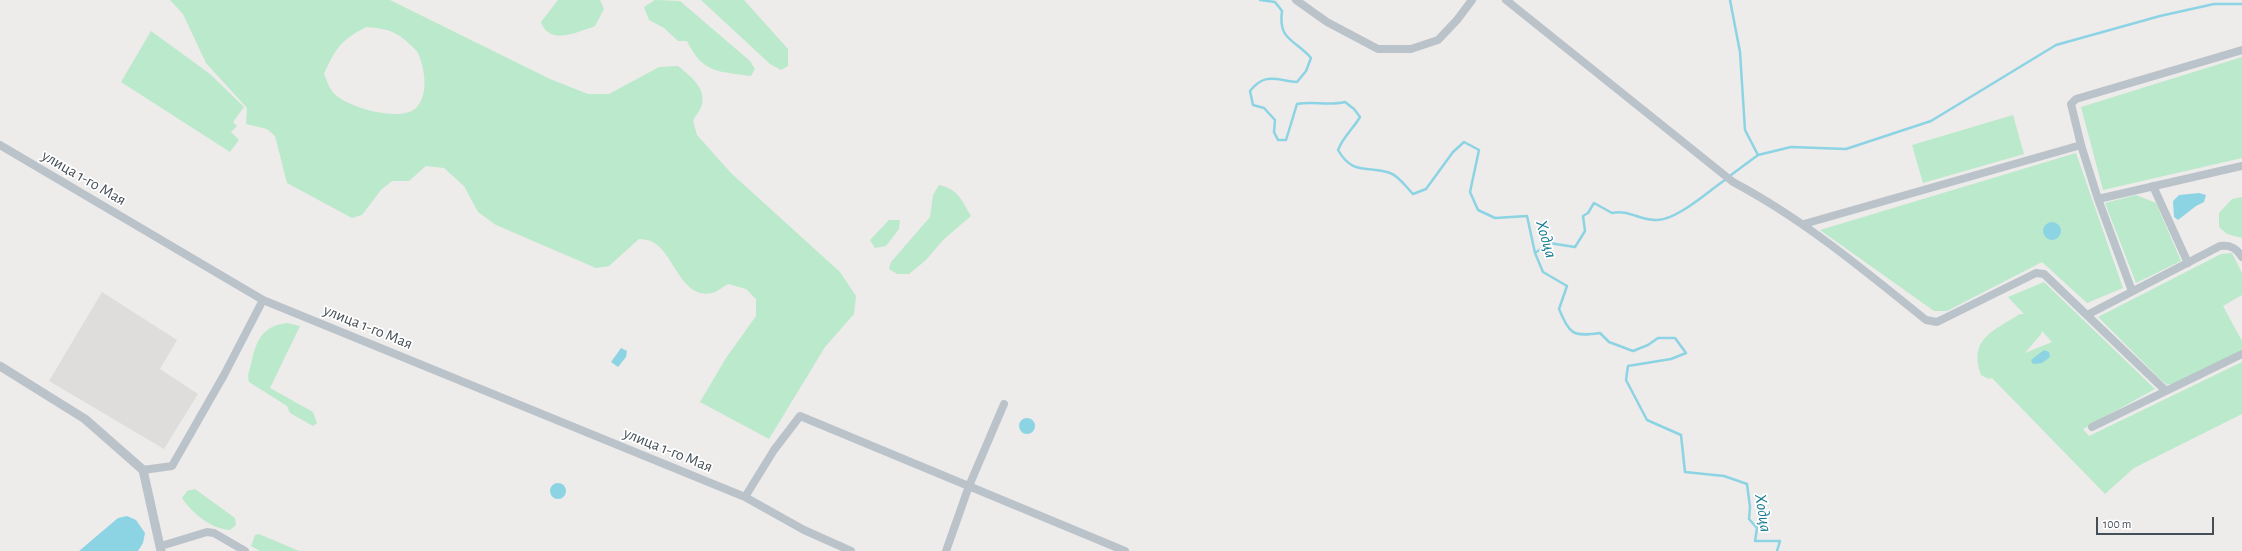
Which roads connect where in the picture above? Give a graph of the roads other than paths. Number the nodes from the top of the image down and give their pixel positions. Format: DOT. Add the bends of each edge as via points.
graph roads {
  1 [pos="1296,0"];
  2 [pos="1472,0"];
  3 [pos="1506,0"];
  4 [pos="2242,50"];
  5 [pos="0,145"];
  6 [pos="2081,145"];
  7 [pos="2242,166"];
  8 [pos="2153,186"];
  9 [pos="2098,199"];
  10 [pos="1804,224"];
  11 [pos="2242,257"];
  12 [pos="2188,263"];
  13 [pos="2132,291"];
  14 [pos="263,300"];
  15 [pos="2087,314"];
  16 [pos="2242,354"];
  17 [pos="0,366"];
  18 [pos="2166,391"];
  19 [pos="1004,404"];
  20 [pos="2092,428"];
  21 [pos="143,470"];
  22 [pos="969,486"];
  23 [pos="745,497"];
  24 [pos="161,548"];
  25 [pos="245,551"];
  26 [pos="851,551"];
  27 [pos="946,551"];
  28 [pos="1125,551"];
  1 -- 2 [label="street" via="1327,22 1378,50 1411,50 1438,40"];
  3 -- 10 [label="street" via="1733,182"];
  4 -- 6 [label="street" via="2076,99 2071,104"];
  5 -- 14 [label="street, улица 1-го Мая"];
  6 -- 9 [label="street"];
  6 -- 10 [label="street"];
  7 -- 8 [label="street"];
  8 -- 9 [label="street"];
  8 -- 12 [label="street"];
  9 -- 13 [label="street"];
  10 -- 15 [label="street" via="1926,320 1937,322 1956,314 2036,273 2044,274"];
  11 -- 12 [label="street" via="2229,245 2220,246"];
  12 -- 13 [label="street"];
  13 -- 15 [label="street"];
  14 -- 21 [label="street" via="224,376 172,466"];
  14 -- 23 [label="street, улица 1-го Мая"];
  15 -- 18 [label="street"];
  16 -- 18 [label="street"];
  17 -- 21 [label="street" via="86,419"];
  18 -- 20 [label="street"];
  19 -- 22 [label="street"];
  21 -- 24 [label="street"];
  22 -- 23 [label="street" via="800,416 774,450"];
  22 -- 27 [label="street"];
  22 -- 28 [label="street"];
  23 -- 26 [label="street, улица 1-го Мая" via="804,530"];
  24 -- 25 [label="street" via="207,532 214,533"];
}
